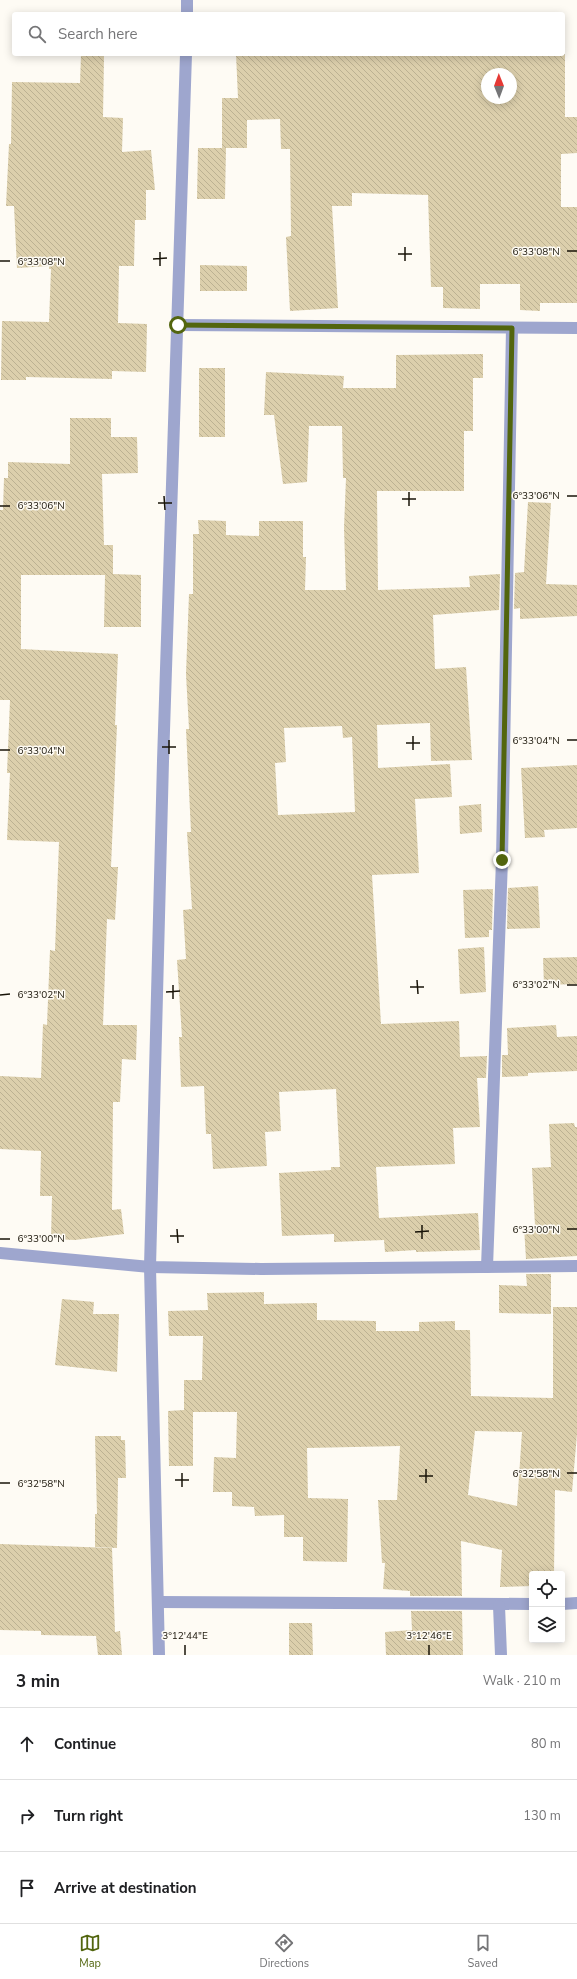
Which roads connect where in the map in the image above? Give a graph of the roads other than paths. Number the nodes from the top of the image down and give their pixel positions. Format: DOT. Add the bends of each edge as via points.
graph roads {
  1 [pos="188,0"];
  2 [pos="187,12"];
  3 [pos="186,56"];
  4 [pos="178,325"];
  5 [pos="512,328"];
  6 [pos="577,328"];
  7 [pos="0,1253"];
  8 [pos="577,1266"];
  9 [pos="150,1267"];
  10 [pos="487,1267"];
  11 [pos="158,1602"];
  12 [pos="577,1603"];
  13 [pos="529,1604"];
  14 [pos="565,1604"];
  15 [pos="499,1606"];
  16 [pos="158,1655"];
  17 [pos="500,1655"];
  1 -- 2 [label="street"];
  3 -- 4 [label="street"];
  4 -- 5 [label="street"];
  4 -- 9 [label="street" via="163,754"];
  5 -- 6 [label="street"];
  5 -- 10 [label="street" via="502,860"];
  7 -- 9 [label="street"];
  8 -- 10 [label="street"];
  9 -- 10 [label="street"];
  9 -- 11 [label="street"];
  11 -- 15 [label="street"];
  11 -- 16 [label="street"];
  12 -- 14 [label="street"];
  13 -- 15 [label="street"];
  15 -- 17 [label="street"];
}
